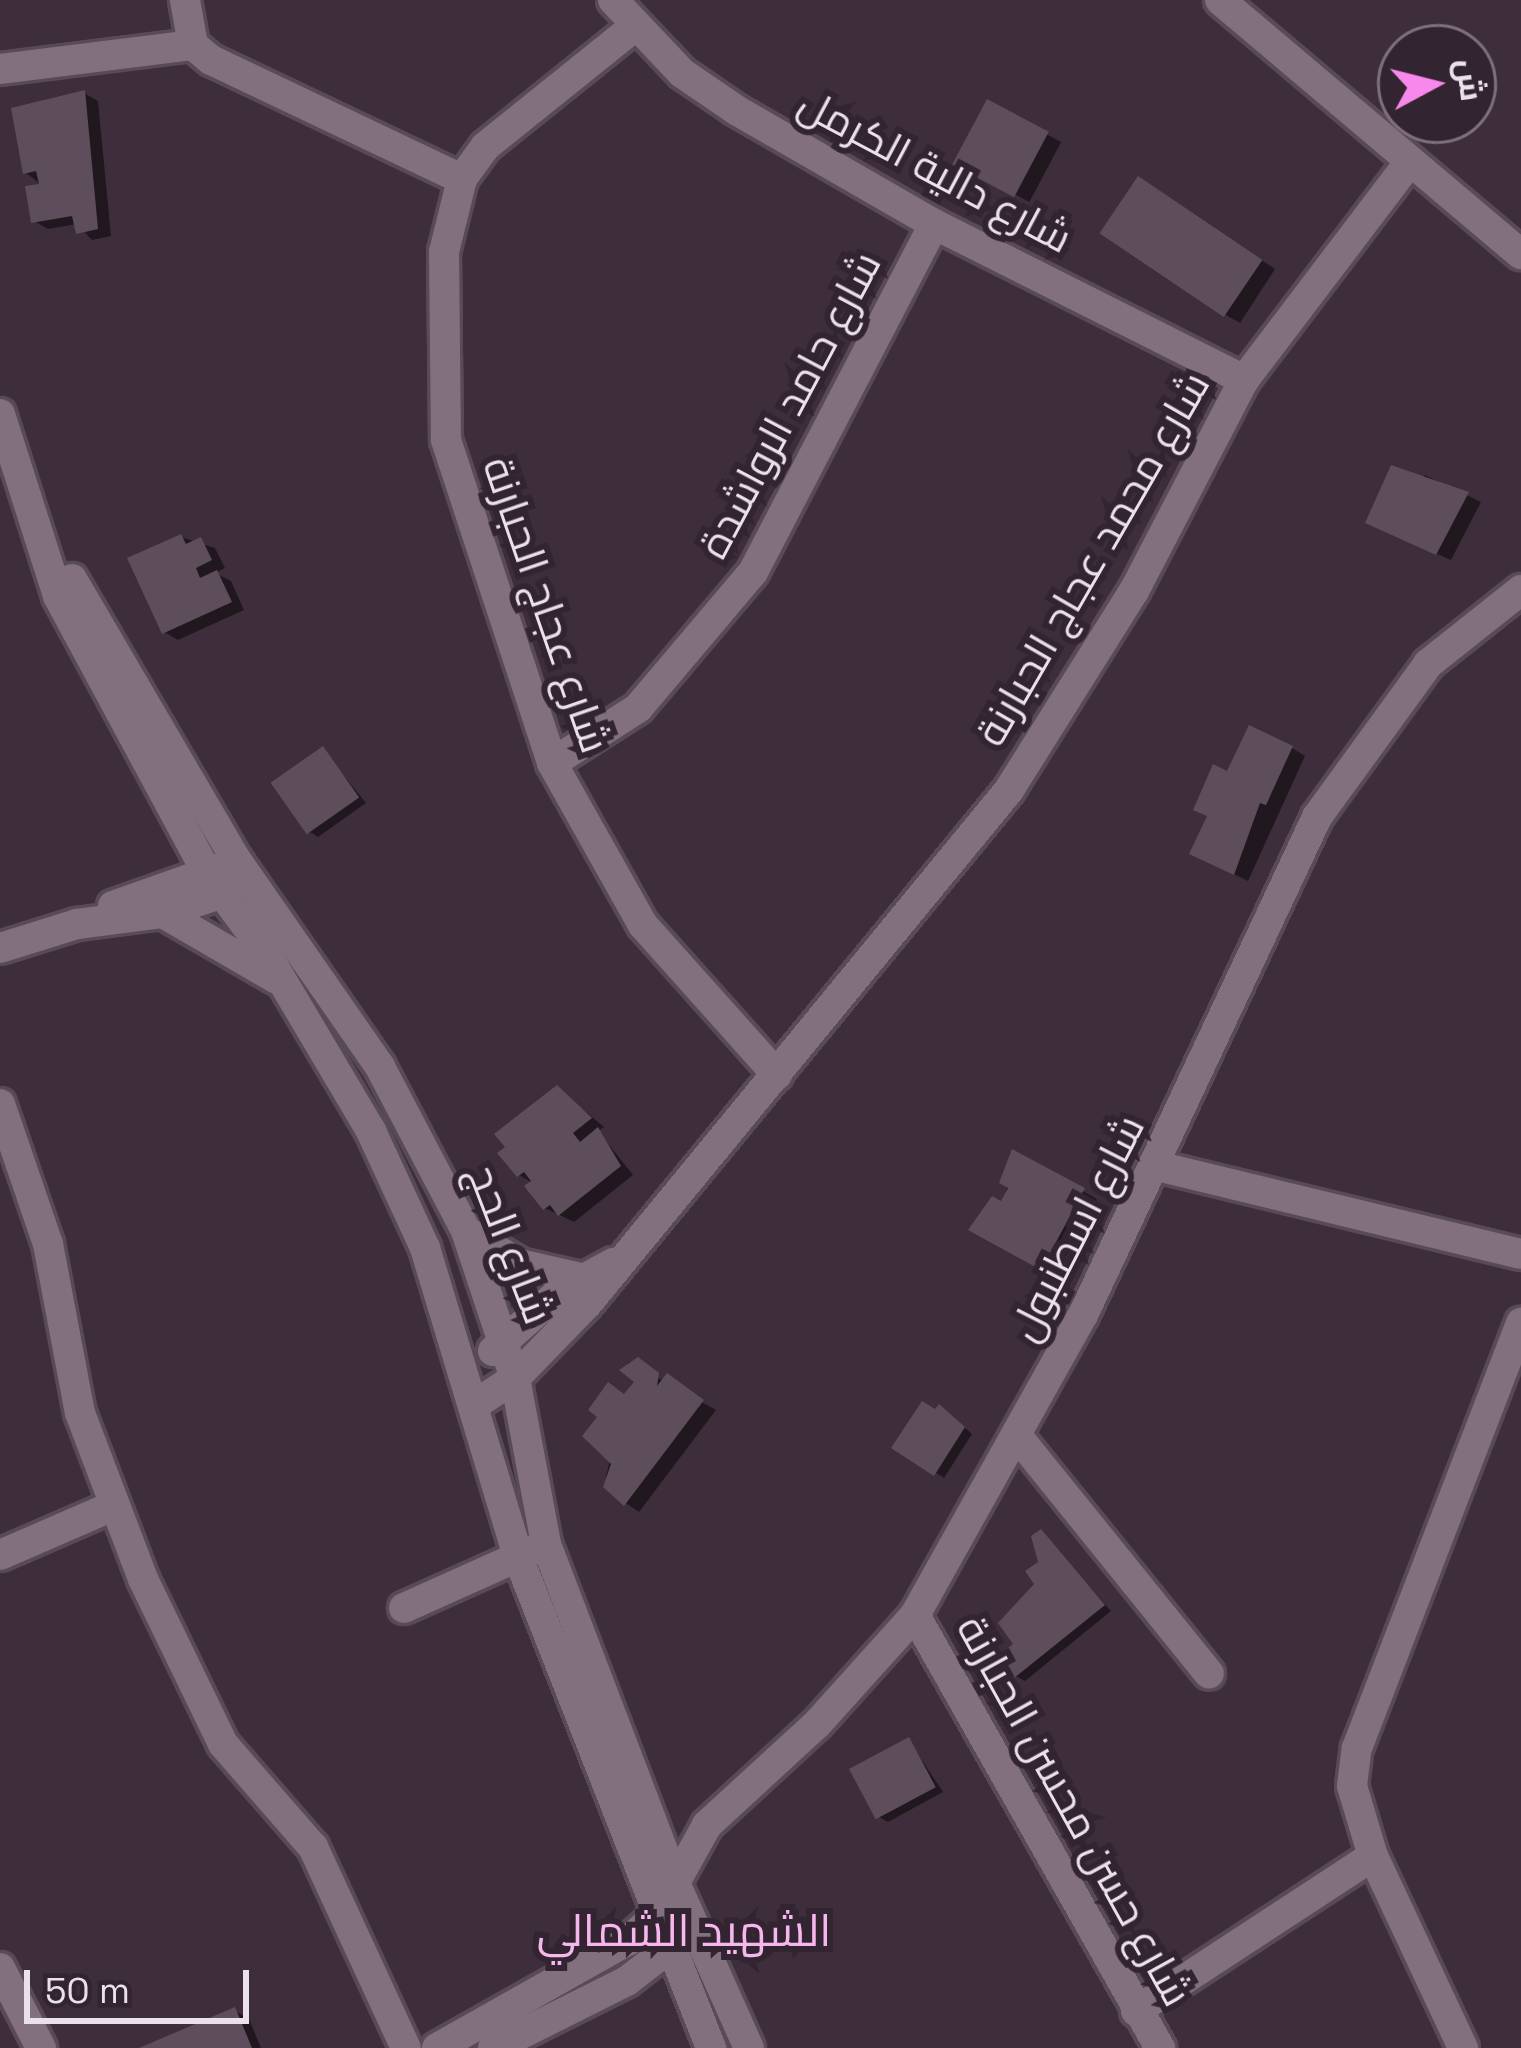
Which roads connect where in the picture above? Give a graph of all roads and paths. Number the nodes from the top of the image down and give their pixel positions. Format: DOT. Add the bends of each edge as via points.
graph roads {
  1 [pos="184,0"];
  2 [pos="613,0"];
  3 [pos="1220,0"];
  4 [pos="634,27"];
  5 [pos="193,45"];
  6 [pos="0,69"];
  7 [pos="1407,165"];
  8 [pos="462,179"];
  9 [pos="934,224"];
  10 [pos="1521,254"];
  11 [pos="1244,380"];
  12 [pos="0,414"];
  13 [pos="43,541"];
  14 [pos="1521,590"];
  15 [pos="552,764"];
  16 [pos="183,828"];
  17 [pos="230,878"];
  18 [pos="158,903"];
  19 [pos="0,948"];
  20 [pos="286,985"];
  21 [pos="777,1075"];
  22 [pos="0,1104"];
  23 [pos="1157,1166"];
  24 [pos="466,1232"];
  25 [pos="1521,1254"];
  26 [pos="613,1263"];
  27 [pos="581,1278"];
  28 [pos="1521,1323"];
  29 [pos="504,1342"];
  30 [pos="466,1371"];
  31 [pos="515,1378"];
  32 [pos="476,1404"];
  33 [pos="1018,1437"];
  34 [pos="115,1505"];
  35 [pos="532,1551"];
  36 [pos="0,1556"];
  37 [pos="404,1608"];
  38 [pos="915,1615"];
  39 [pos="1209,1674"];
  40 [pos="1372,1856"];
  41 [pos="676,1885"];
  42 [pos="657,1915"];
  43 [pos="668,1949"];
  44 [pos="0,1968"];
  45 [pos="1136,2011"];
  46 [pos="544,2039"];
  47 [pos="41,2048"];
  48 [pos="406,2048"];
  49 [pos="437,2048"];
  50 [pos="494,2048"];
  51 [pos="711,2048"];
  52 [pos="749,2048"];
  53 [pos="1160,2048"];
  54 [pos="1462,2048"];
  1 -- 5 [label="street"];
  2 -- 4 [label="street, شارع دالية الكرمل"];
  3 -- 7 [label="street"];
  4 -- 8 [label="street, شارع عجاج الحبارنة" via="485,147"];
  4 -- 9 [label="street, شارع دالية الكرمل" via="736,110"];
  5 -- 6 [label="street"];
  5 -- 8 [label="street"];
  7 -- 10 [label="street"];
  7 -- 11 [label="street, شارع محمد عجاج الحبارنة"];
  8 -- 15 [label="street, شارع عجاج الحبارنة" via="444,252 446,440"];
  9 -- 11 [label="street, شارع دالية الكرمل"];
  9 -- 15 [label="street, شارع حامد الرواشدة" via="753,572 638,708"];
  11 -- 21 [label="street, شارع محمد عجاج الحبارنة" via="1134,590 1009,790"];
  12 -- 13 [label="street, شارع الحج"];
  13 -- 16 [label="street, شارع الحج" via="58,596"];
  13 -- 17 [label="street, شارع الحج"];
  14 -- 23 [label="street, شارع اسطنبول" via="1455,635 1348,765"];
  15 -- 21 [label="street, شارع عجاج الحبارنة" via="644,925"];
  16 -- 17 [label="street, شارع الحج"];
  16 -- 18 [label="street"];
  17 -- 18 [label="street"];
  17 -- 20 [label="street, شارع الحج"];
  17 -- 24 [label="street, شارع الحج" via="380,1067"];
  18 -- 19 [label="street"];
  18 -- 20 [label="street"];
  20 -- 30 [label="street, شارع الحج" via="400,1189"];
  21 -- 26 [label="street, شارع محمد عجاج الحبارنة"];
  22 -- 34 [label="street" via="48,1244 80,1413"];
  23 -- 25 [label="street"];
  23 -- 33 [label="street, شارع اسطنبول"];
  24 -- 27 [label="street" via="520,1264"];
  24 -- 29 [label="street, شارع الحج"];
  26 -- 27 [label="street, شارع محمد عجاج الحبارنة"];
  26 -- 31 [label="street, شارع محمد عجاج الحبارنة" via="587,1304"];
  27 -- 29 [label="street, شارع محمد عجاج الحبارنة"];
  28 -- 40 [label="street" via="1357,1748 1352,1786"];
  29 -- 30 [label="street, شارع محمد عجاج الحبارنة"];
  29 -- 31 [label="street, شارع الحج"];
  30 -- 32 [label="street, شارع الحج"];
  31 -- 32 [label="street, شارع محمد عجاج الحبارنة"];
  31 -- 35 [label="street, شارع الحج"];
  32 -- 35 [label="street, شارع الحج"];
  33 -- 38 [label="street, شارع اسطنبول"];
  33 -- 39 [label="street"];
  34 -- 36 [label="street"];
  34 -- 48 [label="street" via="208,1718 313,1847"];
  35 -- 37 [label="street"];
  35 -- 41 [label="street, شارع الحج"];
  35 -- 42 [label="street, شارع الحج"];
  38 -- 41 [label="street, شارع اسطنبول" via="817,1724 716,1814"];
  38 -- 45 [label="street, شارع حسن محسن الحبارنة"];
  40 -- 45 [label="street"];
  40 -- 54 [label="street"];
  41 -- 42 [label="street, شارع اسطنبول"];
  41 -- 43 [label="street, شارع اسطنبول"];
  41 -- 52 [label="street, شارع الحج"];
  42 -- 43 [label="street, شارع الحج"];
  42 -- 49 [label="street, شارع اسطنبول" via="616,1949"];
  43 -- 46 [label="street"];
  43 -- 51 [label="street, شارع الحج"];
  44 -- 47 [label="street"];
  45 -- 53 [label="street, شارع حسن محسن الحبارنة"];
  46 -- 50 [label="street"];
}
